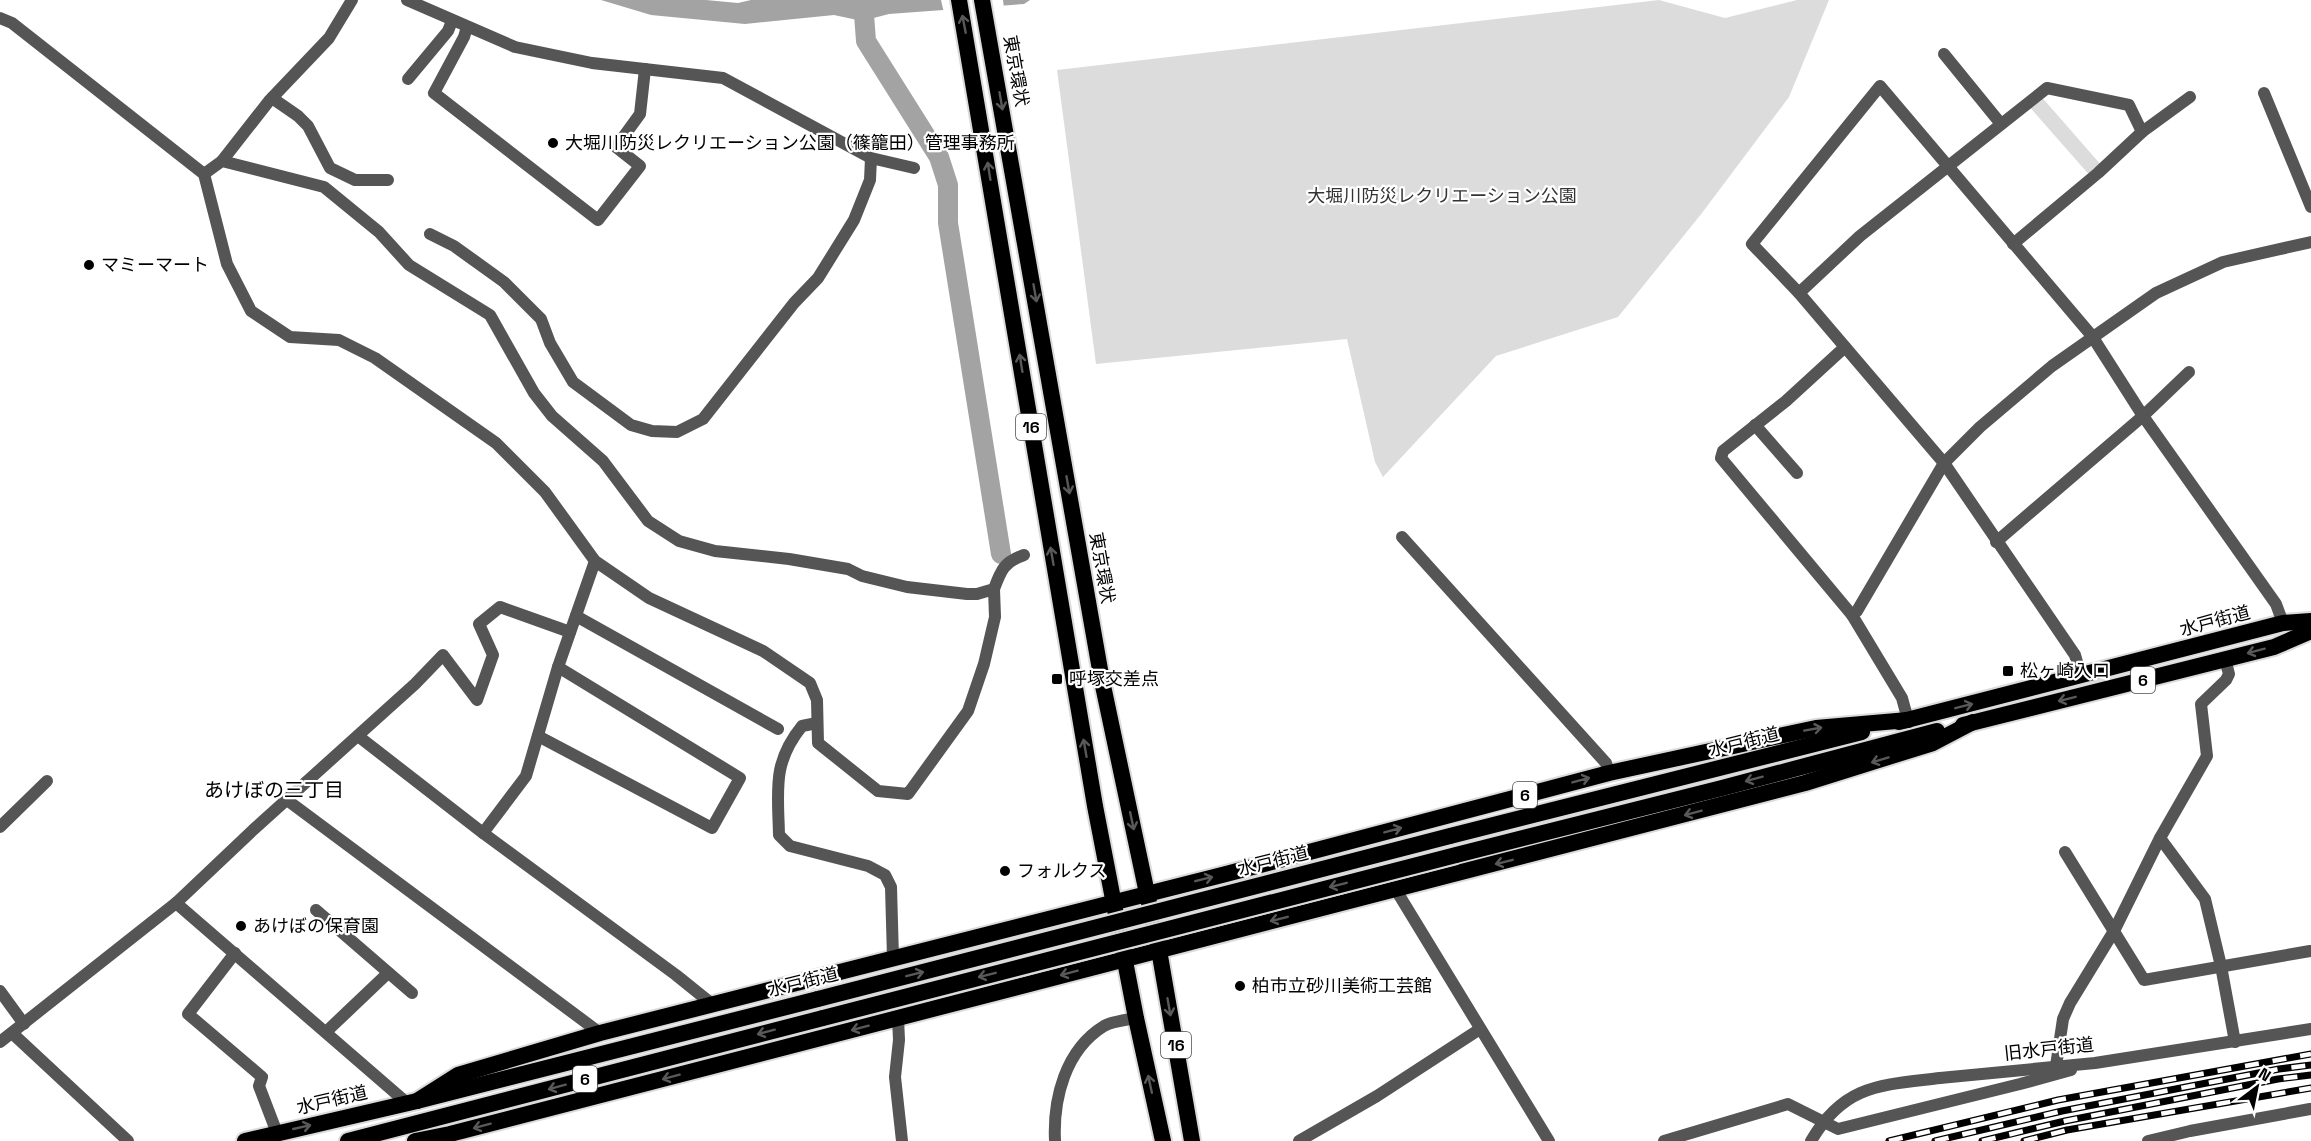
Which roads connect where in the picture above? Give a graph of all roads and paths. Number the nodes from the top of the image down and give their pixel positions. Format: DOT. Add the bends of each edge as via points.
graph roads {
  1 [pos="352,0"];
  2 [pos="407,0"];
  3 [pos="959,0"];
  4 [pos="982,0"];
  5 [pos="0,18"];
  6 [pos="453,21"];
  7 [pos="467,27"];
  8 [pos="1944,54"];
  9 [pos="645,69"];
  10 [pos="408,79"];
  11 [pos="2264,93"];
  12 [pos="2190,97"];
  13 [pos="272,98"];
  14 [pos="2001,124"];
  15 [pos="2142,132"];
  16 [pos="871,158"];
  17 [pos="222,161"];
  18 [pos="1947,166"];
  19 [pos="914,168"];
  20 [pos="204,174"];
  21 [pos="388,180"];
  22 [pos="2311,207"];
  23 [pos="430,234"];
  24 [pos="2311,242"];
  25 [pos="2013,244"];
  26 [pos="1799,293"];
  27 [pos="2092,336"];
  28 [pos="1845,347"];
  29 [pos="2189,372"];
  30 [pos="2143,416"];
  31 [pos="1755,425"];
  32 [pos="1944,464"];
  33 [pos="1797,473"];
  34 [pos="1401,537"];
  35 [pos="1996,542"];
  36 [pos="1024,555"];
  37 [pos="595,561"];
  38 [pos="994,589"];
  39 [pos="1852,615"];
  40 [pos="576,616"];
  41 [pos="2311,621"];
  42 [pos="2283,623"];
  43 [pos="2311,631"];
  44 [pos="570,632"];
  45 [pos="2225,659"];
  46 [pos="558,667"];
  47 [pos="2081,676"];
  48 [pos="1908,720"];
  49 [pos="1973,722"];
  50 [pos="817,723"];
  51 [pos="778,729"];
  52 [pos="358,736"];
  53 [pos="538,736"];
  54 [pos="1609,773"];
  55 [pos="47,781"];
  56 [pos="287,800"];
  57 [pos="0,827"];
  58 [pos="483,833"];
  59 [pos="2160,838"];
  60 [pos="2065,852"];
  61 [pos="1396,890"];
  62 [pos="1147,893"];
  63 [pos="1114,902"];
  64 [pos="176,903"];
  65 [pos="316,910"];
  66 [pos="2114,931"];
  67 [pos="1159,950"];
  68 [pos="2310,951"];
  69 [pos="235,953"];
  70 [pos="893,958"];
  71 [pos="1125,958"];
  72 [pos="2221,966"];
  73 [pos="388,973"];
  74 [pos="0,991"];
  75 [pos="412,993"];
  76 [pos="712,1004"];
  77 [pos="898,1018"];
  78 [pos="1136,1018"];
  79 [pos="24,1024"];
  80 [pos="1480,1029"];
  81 [pos="2311,1029"];
  82 [pos="327,1031"];
  83 [pos="12,1033"];
  84 [pos="600,1033"];
  85 [pos="0,1042"];
  86 [pos="2235,1042"];
  87 [pos="2095,1063"];
  88 [pos="2056,1066"];
  89 [pos="412,1102"];
  90 [pos="2310,1108"];
  91 [pos="277,1133"];
  92 [pos="128,1141"];
  93 [pos="245,1141"];
  94 [pos="348,1141"];
  95 [pos="416,1141"];
  96 [pos="902,1141"];
  97 [pos="1055,1141"];
  98 [pos="1163,1141"];
  99 [pos="1192,1141"];
  100 [pos="1299,1141"];
  101 [pos="1549,1141"];
  102 [pos="1664,1141"];
  103 [pos="1810,1141"];
  104 [pos="2148,1141"];
  1 -- 13 [label="street" via="329,38"];
  2 -- 6 [label="street"];
  63 -- 3 [label="highway, 16, one-way"];
  4 -- 62 [label="highway, 東京環状 / 16, one-way" via="1102,681"];
  5 -- 20 [label="street" via="12,23"];
  6 -- 7 [label="street"];
  6 -- 10 [label="street"];
  7 -- 9 [label="street" via="515,47"];
  7 -- 9 [label="street" via="434,93 598,220 640,166 616,147 640,114"];
  8 -- 14 [label="street"];
  9 -- 16 [label="street" via="723,78"];
  11 -- 22 [label="street"];
  12 -- 15 [label="street"];
  13 -- 17 [label="street"];
  13 -- 21 [label="street" via="308,126 330,168 355,180"];
  14 -- 15 [label="street" via="2048,88 2129,105"];
  14 -- 18 [label="street"];
  15 -- 25 [label="street"];
  16 -- 19 [label="street"];
  16 -- 23 [label="street" via="870,180 854,220 818,278 703,419 677,432 631,426 582,390 550,343 541,319 504,282"];
  17 -- 20 [label="street"];
  17 -- 38 [label="street" via="324,187 379,232 409,265 490,315 534,393 552,416 603,461 648,521 679,541 715,551 848,569 907,587 967,594"];
  18 -- 25 [label="street"];
  18 -- 26 [label="street" via="1860,236"];
  18 -- 26 [label="street" via="1880,86 1752,244"];
  20 -- 37 [label="street" via="227,264 251,311 290,337 339,340 375,358 496,443 545,492"];
  24 -- 27 [label="street" via="2223,262 2156,293"];
  25 -- 27 [label="street"];
  26 -- 28 [label="street"];
  27 -- 30 [label="street"];
  27 -- 32 [label="street" via="1980,427"];
  28 -- 31 [label="street"];
  28 -- 32 [label="street"];
  29 -- 30 [label="street"];
  30 -- 35 [label="street"];
  30 -- 42 [label="street" via="2276,604"];
  31 -- 33 [label="street"];
  31 -- 39 [label="street" via="1723,451 1721,458"];
  32 -- 35 [label="street"];
  32 -- 39 [label="street"];
  34 -- 54 [label="street" via="1606,764"];
  35 -- 47 [label="street" via="2074,655"];
  36 -- 38 [label="street" via="1010,560"];
  37 -- 40 [label="street"];
  37 -- 50 [label="street" via="649,598 763,651 810,682 817,700"];
  38 -- 50 [label="street" via="994,617 984,664 968,711 908,794 878,791 834,757 818,742"];
  39 -- 48 [label="street" via="1902,698"];
  40 -- 44 [label="street"];
  40 -- 51 [label="street"];
  41 -- 42 [label="highway, 水戸街道 / 6"];
  42 -- 47 [label="highway, 水戸街道 / 6"];
  43 -- 45 [label="highway, 水戸街道 / 6, one-way" via="2274,647"];
  44 -- 46 [label="street"];
  44 -- 52 [label="street" via="500,607 479,624 493,655 477,700 443,655"];
  45 -- 49 [label="highway, 水戸街道 / 6, one-way"];
  45 -- 59 [label="street" via="2229,674 2226,680 2201,704 2207,756"];
  46 -- 53 [label="street"];
  46 -- 53 [label="street" via="740,778 712,828"];
  48 -- 47 [label="highway, 水戸街道 / 6, one-way"];
  54 -- 48 [label="highway, 6, one-way" via="1816,728"];
  89 -- 48 [label="highway, 水戸街道 / 6, one-way, bridge"];
  49 -- 61 [label="highway, 6, one-way" via="1933,743 1805,783"];
  49 -- 94 [label="highway, 水戸街道 / 6, one-way, bridge"];
  50 -- 70 [label="street" via="802,726 778,769 778,835 790,846 868,866 885,875 891,887"];
  52 -- 56 [label="street"];
  52 -- 58 [label="street"];
  53 -- 58 [label="street" via="526,776"];
  62 -- 54 [label="highway, 6, one-way"];
  55 -- 57 [label="street"];
  56 -- 64 [label="street"];
  56 -- 84 [label="street"];
  58 -- 76 [label="street"];
  59 -- 66 [label="street"];
  59 -- 72 [label="street" via="2205,899"];
  60 -- 66 [label="street"];
  61 -- 67 [label="highway, 6, one-way"];
  61 -- 80 [label="street"];
  62 -- 63 [label="highway"];
  62 -- 67 [label="highway, 東京環状 / 16"];
  63 -- 70 [label="highway"];
  63 -- 71 [label="highway, 16"];
  64 -- 69 [label="street"];
  64 -- 79 [label="street"];
  65 -- 73 [label="street"];
  66 -- 72 [label="street" via="2144,980"];
  66 -- 88 [label="street" via="2063,1019"];
  67 -- 71 [label="highway"];
  67 -- 99 [label="highway, 東京環状 / 16, one-way"];
  68 -- 72 [label="street"];
  69 -- 82 [label="street"];
  69 -- 91 [label="street" via="188,1014 262,1077 259,1086"];
  70 -- 76 [label="highway"];
  71 -- 77 [label="highway, one-way"];
  71 -- 78 [label="highway, 16"];
  72 -- 86 [label="street"];
  73 -- 75 [label="street"];
  73 -- 82 [label="street"];
  74 -- 79 [label="street"];
  76 -- 84 [label="highway"];
  77 -- 95 [label="highway, one-way"];
  77 -- 96 [label="street" via="895,1077"];
  78 -- 97 [label="street" via="1105,1026 1070,1062 1059,1088"];
  98 -- 78 [label="highway, 16, one-way"];
  79 -- 83 [label="street"];
  80 -- 100 [label="street"];
  80 -- 101 [label="street"];
  81 -- 86 [label="street, 旧水戸街道"];
  82 -- 89 [label="street"];
  83 -- 85 [label="street"];
  83 -- 92 [label="street"];
  84 -- 89 [label="highway" via="458,1075"];
  86 -- 87 [label="street, 旧水戸街道"];
  87 -- 88 [label="street, 旧水戸街道"];
  87 -- 102 [label="street" via="1838,1129 1788,1104"];
  88 -- 103 [label="street, 旧水戸街道, bridge" via="1865,1089 1834,1110"];
  91 -- 89 [label="highway, 水戸街道 / 6, one-way"];
  90 -- 104 [label="street"];
  91 -- 93 [label="highway, 水戸街道 / 6"];
}
